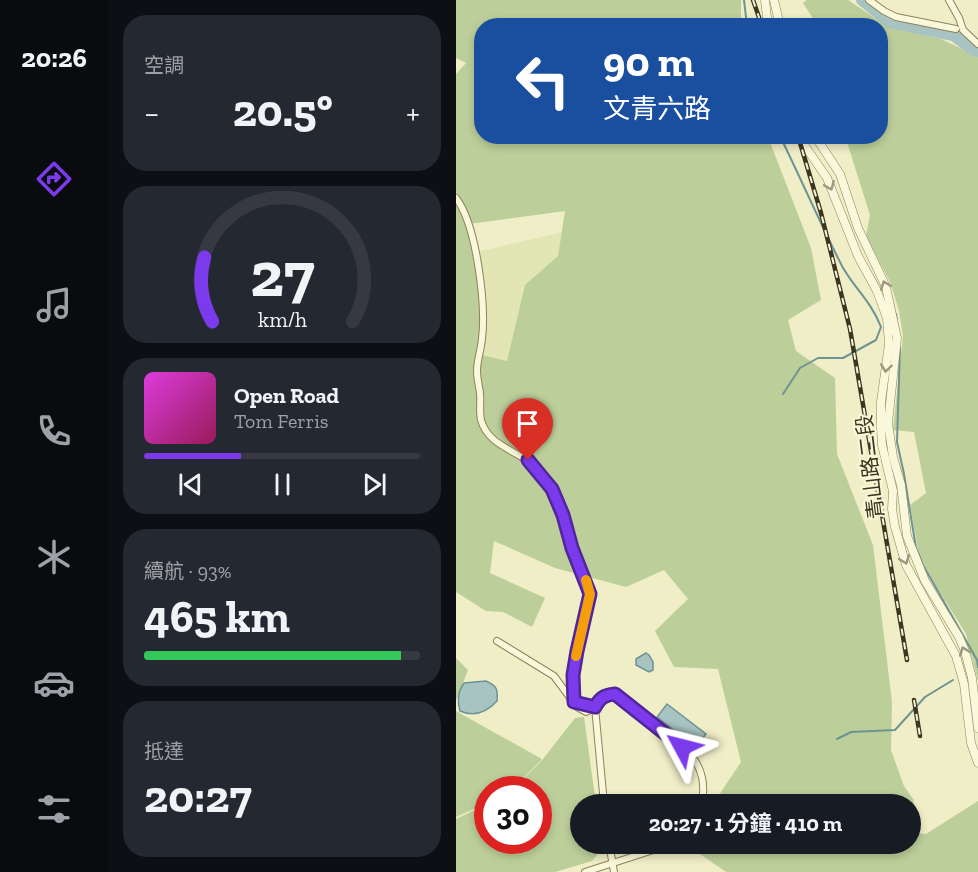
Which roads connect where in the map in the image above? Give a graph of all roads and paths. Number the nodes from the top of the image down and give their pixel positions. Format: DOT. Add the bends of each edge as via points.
graph roads {
  1 [pos="765,0"];
  2 [pos="774,0"];
  3 [pos="869,0"];
  4 [pos="950,0"];
  5 [pos="767,18"];
  6 [pos="778,18"];
  7 [pos="957,29"];
  8 [pos="978,44"];
  9 [pos="804,144"];
  10 [pos="820,144"];
  11 [pos="456,198"];
  12 [pos="497,641"];
  13 [pos="574,702"];
  14 [pos="595,707"];
  15 [pos="978,728"];
  16 [pos="978,763"];
  17 [pos="603,794"];
  18 [pos="703,794"];
  19 [pos="611,854"];
  20 [pos="642,854"];
  21 [pos="612,864"];
  22 [pos="585,872"];
  23 [pos="615,872"];
  1 -- 5 [label="street"];
  2 -- 6 [label="street"];
  3 -- 7 [label="street" via="896,17"];
  4 -- 8 [label="street" via="963,30"];
  9 -- 16 [label="street, 青山路二段, one-way" via="827,178 886,314 889,344 881,428 893,491 895,527 906,565 956,656"];
  15 -- 10 [label="street, 青山路二段, one-way" via="965,651 925,581 907,536 888,423 897,338 886,286 858,228 840,174"];
  11 -- 13 [label="street" via="477,262 483,313 477,370 479,413 484,429 495,442 528,460 552,489 590,594 573,675"];
  12 -- 13 [label="street" via="554,676"];
  13 -- 14 [label="street" via="586,712"];
  14 -- 17 [label="street"];
  14 -- 18 [label="street" via="606,695 615,694 691,755 702,774"];
  19 -- 21 [label="street"];
  20 -- 21 [label="street"];
  21 -- 22 [label="street"];
  21 -- 23 [label="street"];
}
